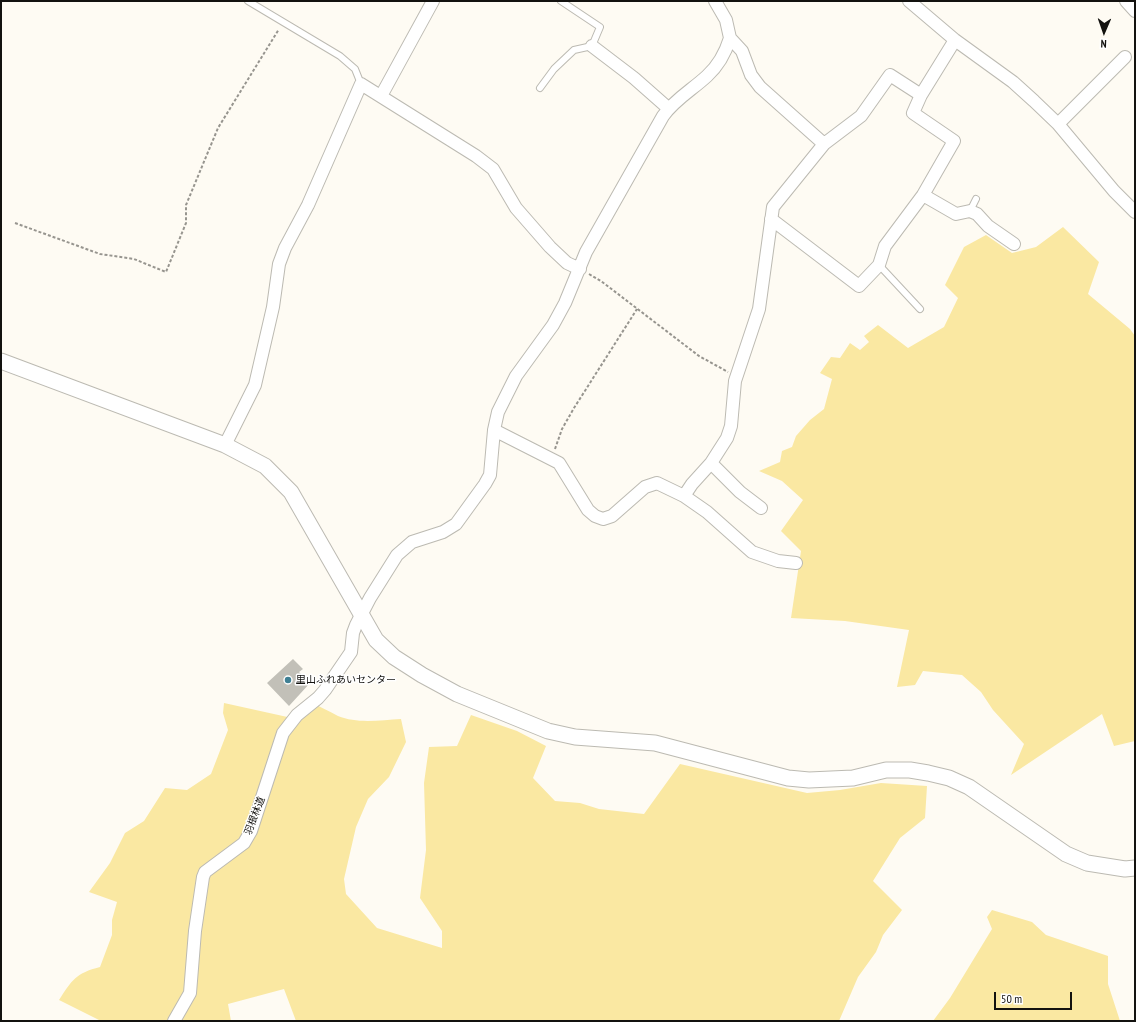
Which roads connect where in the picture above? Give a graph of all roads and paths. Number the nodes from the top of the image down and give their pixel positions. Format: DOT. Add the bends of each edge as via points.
graph roads {
  1 [pos="248,1"];
  2 [pos="433,1"];
  3 [pos="561,1"];
  4 [pos="714,1"];
  5 [pos="909,1"];
  6 [pos="1126,1"];
  7 [pos="1135,11"];
  8 [pos="282,22"];
  9 [pos="730,38"];
  10 [pos="955,40"];
  11 [pos="592,46"];
  12 [pos="1125,57"];
  13 [pos="361,84"];
  14 [pos="540,88"];
  15 [pos="921,95"];
  16 [pos="381,96"];
  17 [pos="668,108"];
  18 [pos="1058,124"];
  19 [pos="824,144"];
  20 [pos="923,195"];
  21 [pos="976,199"];
  22 [pos="1133,207"];
  23 [pos="970,211"];
  24 [pos="772,219"];
  25 [pos="15,223"];
  26 [pos="1014,244"];
  27 [pos="879,265"];
  28 [pos="580,269"];
  29 [pos="637,309"];
  30 [pos="920,309"];
  31 [pos="1,361"];
  32 [pos="736,376"];
  33 [pos="494,430"];
  34 [pos="225,445"];
  35 [pos="552,457"];
  36 [pos="711,463"];
  37 [pos="684,496"];
  38 [pos="761,508"];
  39 [pos="796,564"];
  40 [pos="361,616"];
  41 [pos="1135,868"];
  42 [pos="174,1021"];
  1 -- 8 [label="lane"];
  2 -- 16 [label="street"];
  3 -- 11 [label="lane" via="600,27"];
  4 -- 9 [label="street" via="726,20"];
  5 -- 10 [label="street"];
  6 -- 7 [label="street"];
  8 -- 13 [label="lane" via="340,56 355,69"];
  8 -- 25 [label="path" via="218,128 186,205 186,224 166,272 134,259 100,254"];
  9 -- 17 [label="street" via="725,52 709,75"];
  9 -- 19 [label="street" via="742,51 751,75 760,87"];
  10 -- 15 [label="street"];
  10 -- 18 [label="street" via="1013,82"];
  11 -- 14 [label="lane" via="574,50 554,69"];
  11 -- 17 [label="street"];
  12 -- 18 [label="street"];
  13 -- 16 [label="street"];
  13 -- 34 [label="street" via="308,205 285,248 255,385"];
  15 -- 19 [label="street" via="890,75 861,116"];
  15 -- 20 [label="street" via="913,113 954,141"];
  16 -- 28 [label="street" via="476,156 493,170 516,208 550,248 567,263"];
  17 -- 28 [label="street, 羽根林道" via="586,252"];
  18 -- 22 [label="street"];
  19 -- 24 [label="street" via="773,207"];
  20 -- 23 [label="street" via="956,214"];
  20 -- 27 [label="street" via="885,246"];
  21 -- 23 [label="lane"];
  23 -- 26 [label="street"];
  24 -- 27 [label="street" via="859,286"];
  24 -- 32 [label="street" via="759,309"];
  27 -- 30 [label="lane"];
  28 -- 29 [label="path" via="601,281"];
  28 -- 33 [label="street, 羽根林道" via="553,325 516,376 498,412"];
  29 -- 32 [label="path" via="699,356"];
  29 -- 35 [label="path" via="574,408 562,429"];
  31 -- 34 [label="street"];
  32 -- 36 [label="street" via="731,426"];
  33 -- 35 [label="street"];
  33 -- 40 [label="street, 羽根林道" via="490,475 472,502 456,524 443,532 412,542 398,555"];
  34 -- 40 [label="street" via="266,466 291,492"];
  35 -- 37 [label="street" via="568,473 588,510 602,519 612,516 646,487 656,484"];
  36 -- 37 [label="street"];
  36 -- 38 [label="street" via="740,492"];
  37 -- 39 [label="street" via="707,512 752,552"];
  40 -- 41 [label="street" via="385,650 417,672 457,694 548,731 575,737 654,743 795,779 845,778 886,770 928,773 949,778 969,787 1066,854 1087,863 1125,869"];
  40 -- 42 [label="street, 羽根林道" via="353,633 351,652 325,690 293,718 283,733 251,831 244,843 205,872 195,931 190,993"];
}
